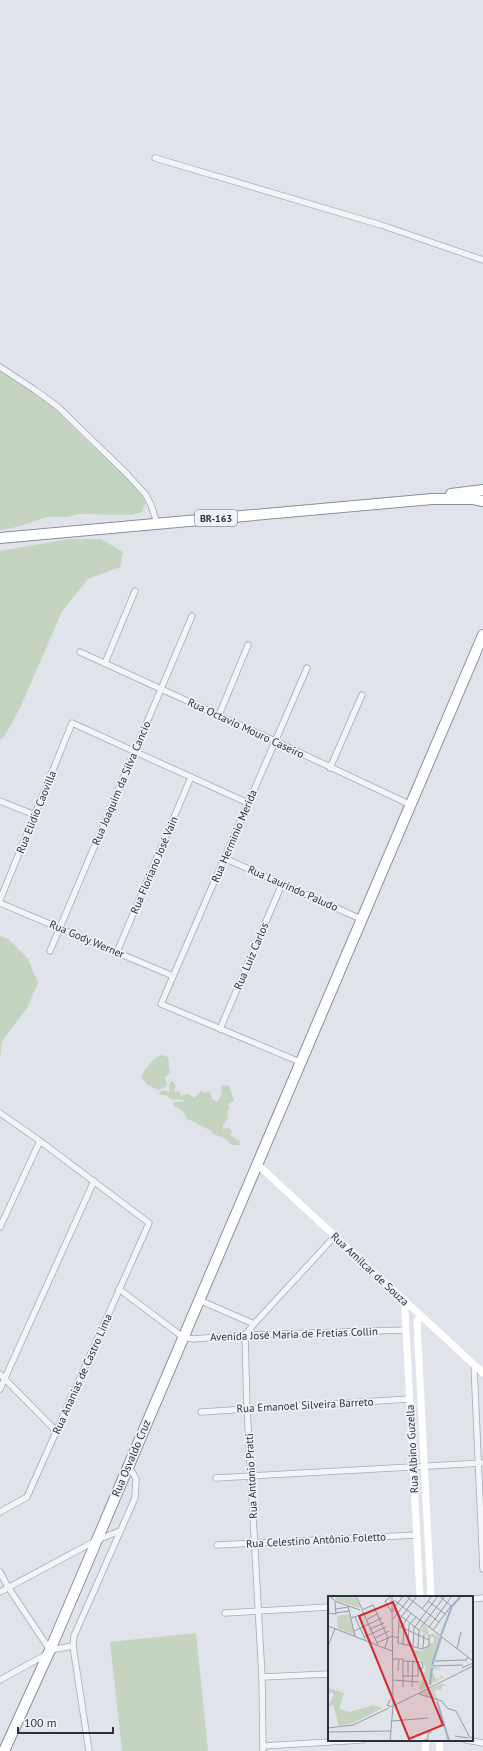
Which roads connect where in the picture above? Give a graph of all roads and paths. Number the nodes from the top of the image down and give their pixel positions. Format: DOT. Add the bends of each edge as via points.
graph roads {
  1 [pos="156,158"];
  2 [pos="483,260"];
  3 [pos="0,367"];
  4 [pos="483,490"];
  5 [pos="432,499"];
  6 [pos="483,501"];
  7 [pos="156,523"];
  8 [pos="0,538"];
  9 [pos="135,591"];
  10 [pos="192,616"];
  11 [pos="483,635"];
  12 [pos="248,646"];
  13 [pos="80,652"];
  14 [pos="105,663"];
  15 [pos="307,668"];
  16 [pos="161,689"];
  17 [pos="362,695"];
  18 [pos="219,715"];
  19 [pos="275,741"];
  20 [pos="135,752"];
  21 [pos="330,768"];
  22 [pos="191,777"];
  23 [pos="0,801"];
  24 [pos="248,803"];
  25 [pos="412,806"];
  26 [pos="34,815"];
  27 [pos="224,858"];
  28 [pos="282,884"];
  29 [pos="0,902"];
  30 [pos="361,918"];
  31 [pos="59,928"];
  32 [pos="50,951"];
  33 [pos="117,952"];
  34 [pos="173,976"];
  35 [pos="220,1029"];
  36 [pos="300,1062"];
  37 [pos="0,1113"];
  38 [pos="40,1141"];
  39 [pos="257,1164"];
  40 [pos="94,1181"];
  41 [pos="0,1227"];
  42 [pos="335,1236"];
  43 [pos="119,1289"];
  44 [pos="199,1300"];
  45 [pos="406,1302"];
  46 [pos="420,1315"];
  47 [pos="254,1324"];
  48 [pos="406,1330"];
  49 [pos="245,1335"];
  50 [pos="183,1337"];
  51 [pos="474,1365"];
  52 [pos="483,1373"];
  53 [pos="2,1376"];
  54 [pos="0,1389"];
  55 [pos="409,1399"];
  56 [pos="247,1408"];
  57 [pos="202,1412"];
  58 [pos="56,1431"];
  59 [pos="481,1463"];
  60 [pos="128,1465"];
  61 [pos="424,1465"];
  62 [pos="412,1466"];
  63 [pos="251,1476"];
  64 [pos="216,1478"];
  65 [pos="0,1512"];
  66 [pos="120,1531"];
  67 [pos="416,1535"];
  68 [pos="97,1540"];
  69 [pos="254,1543"];
  70 [pos="217,1545"];
  71 [pos="483,1569"];
  72 [pos="0,1572"];
  73 [pos="8,1587"];
  74 [pos="0,1592"];
  75 [pos="420,1596"];
  76 [pos="431,1596"];
  77 [pos="483,1598"];
  78 [pos="473,1599"];
  79 [pos="328,1607"];
  80 [pos="258,1612"];
  81 [pos="225,1613"];
  82 [pos="73,1646"];
  83 [pos="49,1652"];
  84 [pos="328,1674"];
  85 [pos="262,1677"];
  86 [pos="0,1680"];
  87 [pos="351,1741"];
  88 [pos="439,1741"];
  89 [pos="472,1741"];
  90 [pos="483,1743"];
  91 [pos="263,1749"];
  92 [pos="4,1751"];
  93 [pos="89,1751"];
  94 [pos="440,1751"];
  1 -- 2 [label="street" via="381,225"];
  3 -- 7 [label="street" via="57,406 127,474 146,495"];
  4 -- 5 [label="highway, BR-163"];
  5 -- 6 [label="highway, BR-163"];
  5 -- 7 [label="highway, BR-163"];
  7 -- 8 [label="highway, BR-163"];
  9 -- 14 [label="street"];
  10 -- 16 [label="street, Rua Joaquim da Silva Cancio"];
  11 -- 25 [label="highway, Rua Osvaldo Cruz"];
  12 -- 18 [label="street"];
  13 -- 14 [label="street, Rua Octavio Mouro Caseiro"];
  14 -- 16 [label="street, Rua Octavio Mouro Caseiro"];
  15 -- 19 [label="street, Rua Herminio Merida"];
  16 -- 18 [label="street, Rua Octavio Mouro Caseiro"];
  16 -- 20 [label="street, Rua Joaquim da Silva Cancio"];
  17 -- 21 [label="street"];
  18 -- 19 [label="street, Rua Octavio Mouro Caseiro"];
  19 -- 21 [label="street, Rua Octavio Mouro Caseiro"];
  19 -- 24 [label="street, Rua Herminio Merida"];
  20 -- 22 [label="street"];
  20 -- 26 [label="street, Rua Elidio Caovilla" via="72,723"];
  20 -- 31 [label="street, Rua Joaquim da Silva Cancio"];
  21 -- 25 [label="street, Rua Octavio Mouro Caseiro"];
  22 -- 24 [label="street"];
  22 -- 33 [label="street, Rua Floriano José Vain"];
  23 -- 26 [label="street"];
  24 -- 27 [label="street, Rua Herminio Merida"];
  25 -- 30 [label="highway, Rua Osvaldo Cruz"];
  26 -- 29 [label="street, Rua Elidio Caovilla"];
  27 -- 28 [label="street, Rua Laurindo Paludo"];
  27 -- 34 [label="street, Rua Herminio Merida"];
  28 -- 30 [label="street, Rua Laurindo Paludo"];
  28 -- 35 [label="street, Rua Luiz Carlos"];
  29 -- 31 [label="street, Rua Gody Werner"];
  30 -- 36 [label="highway, Rua Osvaldo Cruz"];
  31 -- 32 [label="street, Rua Joaquim da Silva Cancio"];
  31 -- 33 [label="street, Rua Gody Werner"];
  33 -- 34 [label="street, Rua Gody Werner"];
  34 -- 35 [label="street, Rua Herminio Merida" via="161,1004"];
  35 -- 36 [label="street"];
  36 -- 39 [label="highway, Rua Osvaldo Cruz"];
  37 -- 38 [label="street"];
  38 -- 40 [label="street"];
  38 -- 41 [label="street"];
  39 -- 42 [label="street, Rua Amílcar de Souza"];
  39 -- 44 [label="highway, Rua Osvaldo Cruz"];
  40 -- 43 [label="street, Rua Ananias de Castro Lima" via="149,1223"];
  40 -- 53 [label="street"];
  42 -- 45 [label="street, Rua Amílcar de Souza"];
  42 -- 47 [label="street"];
  43 -- 50 [label="street"];
  43 -- 58 [label="street, Rua Ananias de Castro Lima"];
  44 -- 47 [label="street"];
  44 -- 50 [label="highway, Rua Osvaldo Cruz"];
  45 -- 46 [label="street, Rua Amílcar de Souza"];
  45 -- 48 [label="street, Rua Albino Guzella"];
  46 -- 51 [label="street, Rua Amílcar de Souza"];
  46 -- 61 [label="street, Rua Albino Guzella" via="417,1322"];
  47 -- 49 [label="street"];
  48 -- 49 [label="street, Avenida José Maria de Fretias Collin"];
  48 -- 55 [label="street, Rua Albino Guzella"];
  49 -- 50 [label="street, Avenida José Maria de Fretias Collin" via="193,1339"];
  49 -- 56 [label="street, Rua Antonio Pratti"];
  50 -- 60 [label="highway, Rua Osvaldo Cruz"];
  51 -- 52 [label="street, Rua Amílcar de Souza"];
  51 -- 59 [label="street"];
  53 -- 54 [label="street"];
  53 -- 58 [label="street"];
  55 -- 56 [label="street, Rua Emanoel Silveira Barreto"];
  55 -- 62 [label="street, Rua Albino Guzella"];
  56 -- 57 [label="street, Rua Emanoel Silveira Barreto"];
  56 -- 63 [label="street, Rua Antonio Pratti"];
  58 -- 65 [label="street, Rua Ananias de Castro Lima" via="27,1497"];
  59 -- 61 [label="street"];
  59 -- 71 [label="street"];
  60 -- 66 [label="street" via="136,1479 135,1498"];
  60 -- 68 [label="highway, Rua Osvaldo Cruz"];
  61 -- 62 [label="street"];
  61 -- 76 [label="street, Rua Albino Guzella"];
  62 -- 63 [label="street"];
  62 -- 67 [label="street, Rua Albino Guzella"];
  63 -- 64 [label="street"];
  63 -- 69 [label="street, Rua Antonio Pratti"];
  66 -- 68 [label="street"];
  66 -- 82 [label="street" via="74,1636"];
  67 -- 69 [label="street, Rua Celestino Antônio Foletto"];
  67 -- 75 [label="street, Rua Albino Guzella"];
  68 -- 73 [label="street"];
  68 -- 83 [label="highway, Rua Osvaldo Cruz"];
  69 -- 70 [label="street, Rua Celestino Antônio Foletto"];
  69 -- 80 [label="street, Rua Antonio Pratti"];
  72 -- 73 [label="street"];
  73 -- 74 [label="street"];
  73 -- 83 [label="street"];
  77 -- 78 [label="street"];
  79 -- 80 [label="street"];
  80 -- 81 [label="street"];
  80 -- 85 [label="street, Rua Antonio Pratti"];
  82 -- 83 [label="street"];
  82 -- 93 [label="street"];
  83 -- 86 [label="street"];
  83 -- 92 [label="highway, Rua Osvaldo Cruz"];
  84 -- 85 [label="street"];
  85 -- 91 [label="street, Rua Antonio Pratti"];
  87 -- 91 [label="street"];
  88 -- 94 [label="street"];
  89 -- 90 [label="street"];
}
